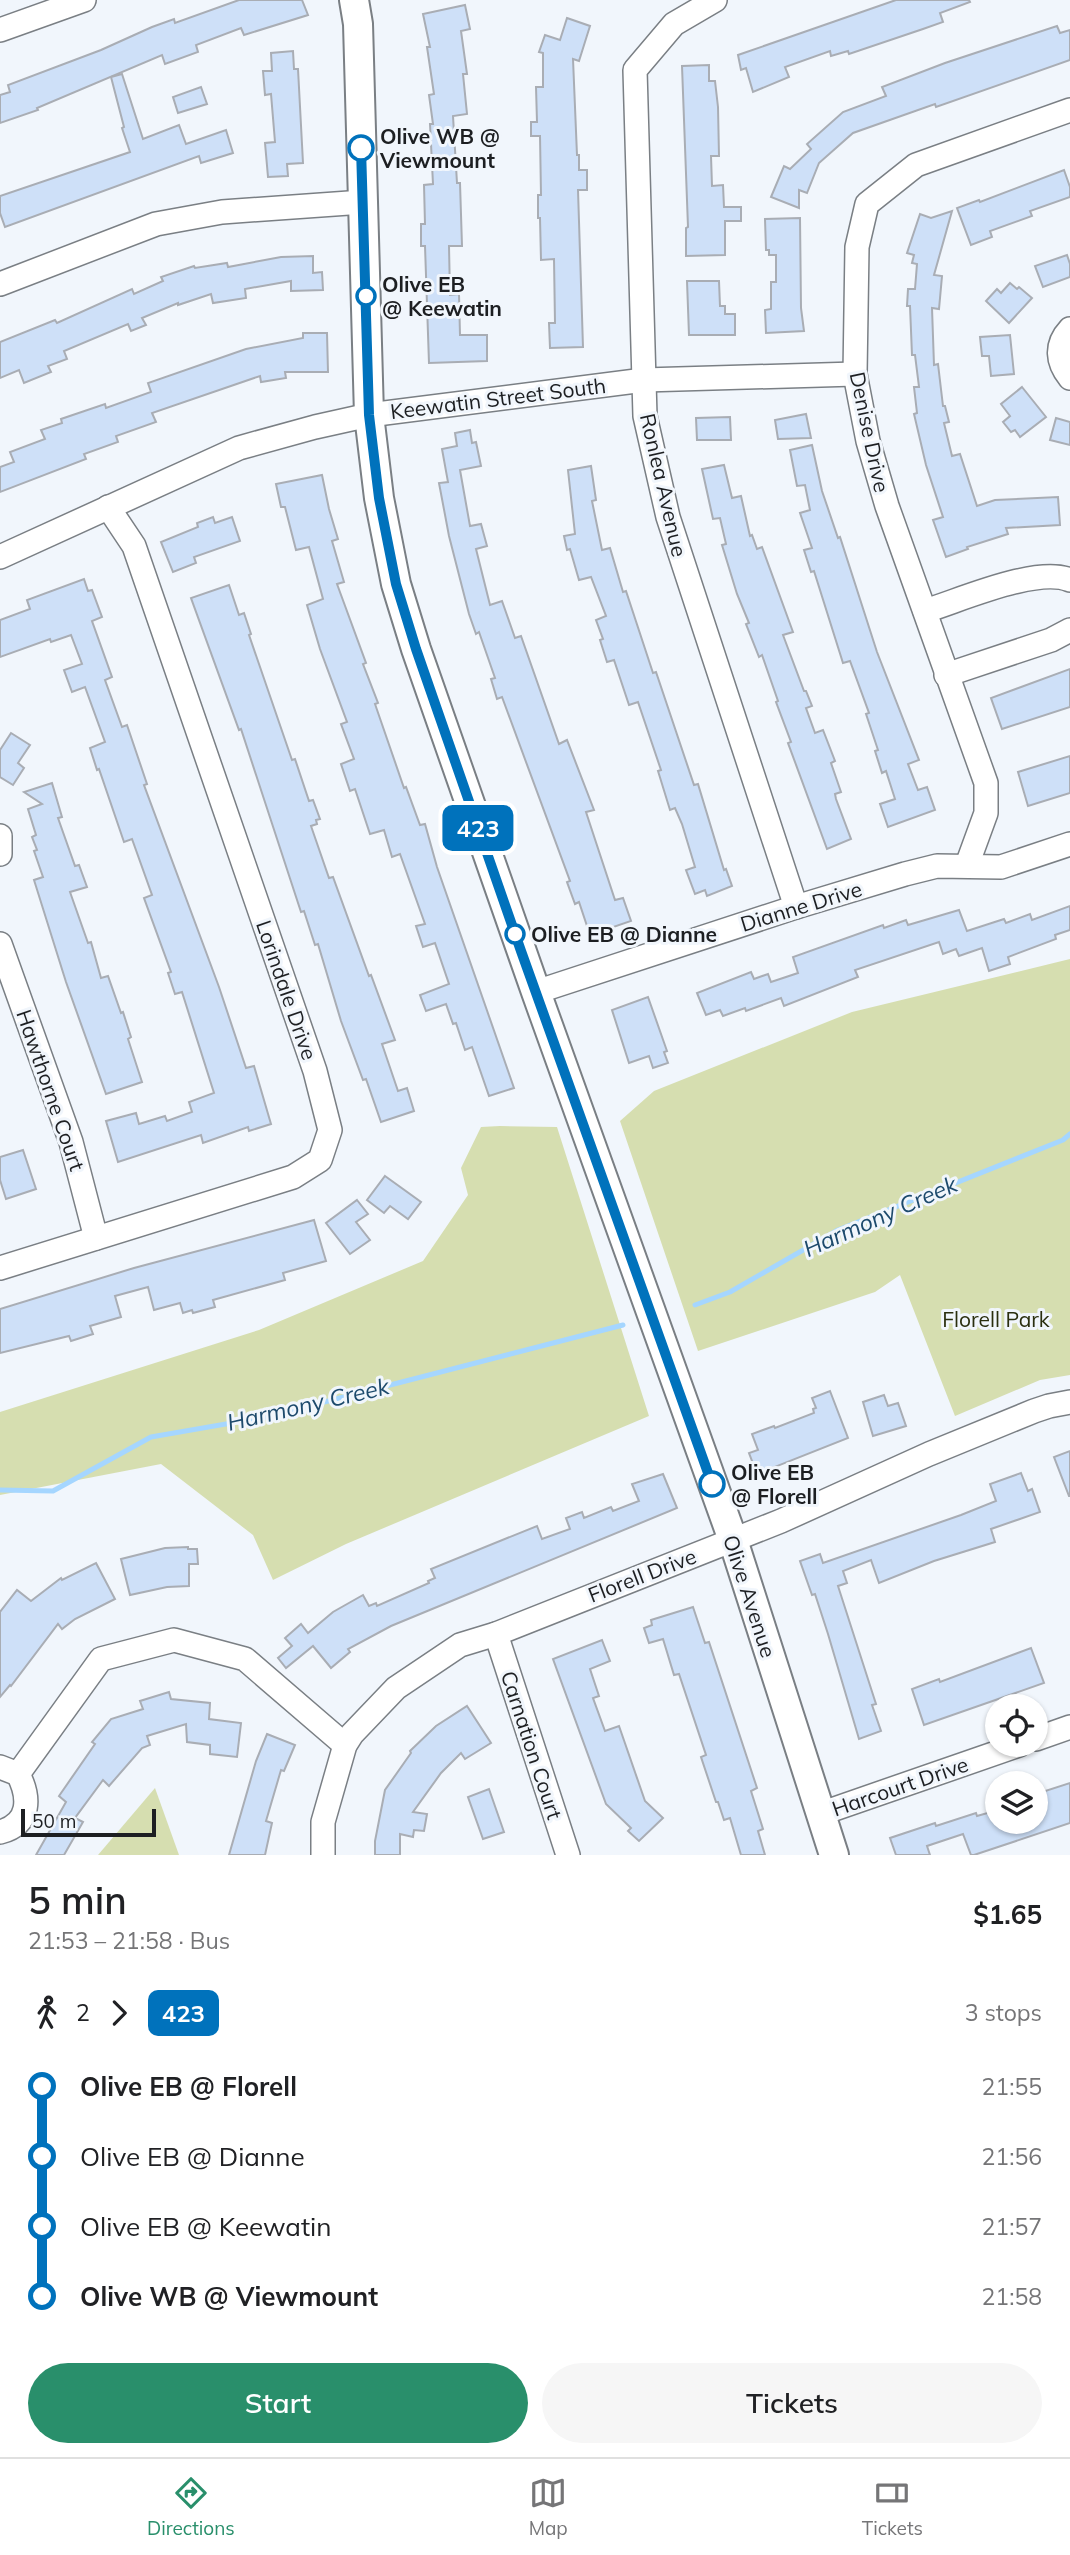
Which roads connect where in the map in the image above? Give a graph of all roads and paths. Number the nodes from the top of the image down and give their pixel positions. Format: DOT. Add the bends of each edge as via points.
graph roads {
  1 [pos="84,0"];
  2 [pos="354,0"];
  3 [pos="715,0"];
  4 [pos="0,30"];
  5 [pos="1070,110"];
  6 [pos="363,202"];
  7 [pos="0,284"];
  8 [pos="1070,329"];
  9 [pos="855,374"];
  10 [pos="1070,378"];
  11 [pos="644,380"];
  12 [pos="369,415"];
  13 [pos="108,507"];
  14 [pos="0,557"];
  15 [pos="1070,580"];
  16 [pos="925,611"];
  17 [pos="1070,630"];
  18 [pos="946,675"];
  19 [pos="0,836"];
  20 [pos="1070,844"];
  21 [pos="0,854"];
  22 [pos="967,865"];
  23 [pos="796,906"];
  24 [pos="0,944"];
  25 [pos="536,992"];
  26 [pos="96,1238"];
  27 [pos="0,1268"];
  28 [pos="1070,1402"];
  29 [pos="733,1540"];
  30 [pos="496,1634"];
  31 [pos="1070,1727"];
  32 [pos="1048,1735"];
  33 [pos="345,1745"];
  34 [pos="985,1757"];
  35 [pos="9,1770"];
  36 [pos="821,1814"];
  37 [pos="0,1832"];
  38 [pos="323,1855"];
  39 [pos="570,1855"];
  40 [pos="587,1855"];
  41 [pos="834,1855"];
  1 -- 4 [label="street"];
  2 -- 6 [label="main road, Olive Avenue"];
  3 -- 11 [label="street, Ronlea Avenue" via="674,24 635,69"];
  5 -- 9 [label="street, Denise Drive" via="916,165 867,204 857,247"];
  6 -- 7 [label="street" via="222,212 167,221"];
  6 -- 12 [label="main road, Olive Avenue"];
  8 -- 10 [label="street" via="1059,350 1059,360"];
  9 -- 11 [label="street, Keewatin Street South"];
  9 -- 16 [label="street, Denise Drive" via="887,506"];
  11 -- 12 [label="street, Keewatin Street South"];
  11 -- 23 [label="street, Ronlea Avenue" via="645,416 668,517"];
  12 -- 13 [label="street, Keewatin Street South" via="239,448"];
  12 -- 25 [label="main road, Olive Avenue" via="386,540 405,618"];
  13 -- 14 [label="street, Keewatin Street South"];
  13 -- 26 [label="street, Lorindale Drive" via="134,546 315,1071 330,1130 320,1160 293,1177"];
  15 -- 16 [label="street" via="1058,575 1029,578"];
  16 -- 18 [label="street, Denise Drive"];
  17 -- 18 [label="street"];
  18 -- 22 [label="street, Denise Drive" via="986,783 986,813"];
  19 -- 21 [label="street"];
  20 -- 22 [label="street, Dianne Drive" via="1001,867"];
  22 -- 23 [label="street, Dianne Drive" via="937,866"];
  23 -- 25 [label="street, Dianne Drive"];
  24 -- 26 [label="street, Hawthorne Court" via="71,1142"];
  25 -- 29 [label="main road, Olive Avenue"];
  26 -- 27 [label="street, Lorindale Drive"];
  28 -- 29 [label="street, Florell Drive" via="1049,1406 929,1454"];
  29 -- 30 [label="street, Florell Drive"];
  29 -- 36 [label="main road, Olive Avenue"];
  30 -- 33 [label="street, Florell Drive" via="460,1645 396,1688"];
  30 -- 39 [label="street, Carnation Court"];
  31 -- 32 [label="street"];
  33 -- 35 [label="street" via="245,1660 174,1640 101,1659"];
  33 -- 38 [label="street, Florell Drive" via="323,1822"];
  34 -- 36 [label="street, Harcourt Drive"];
  35 -- 37 [label="street" via="26,1795 26,1807 14,1826"];
  36 -- 41 [label="main road, Olive Avenue"];
  39 -- 40 [label="street, Carnation Court"];
}
